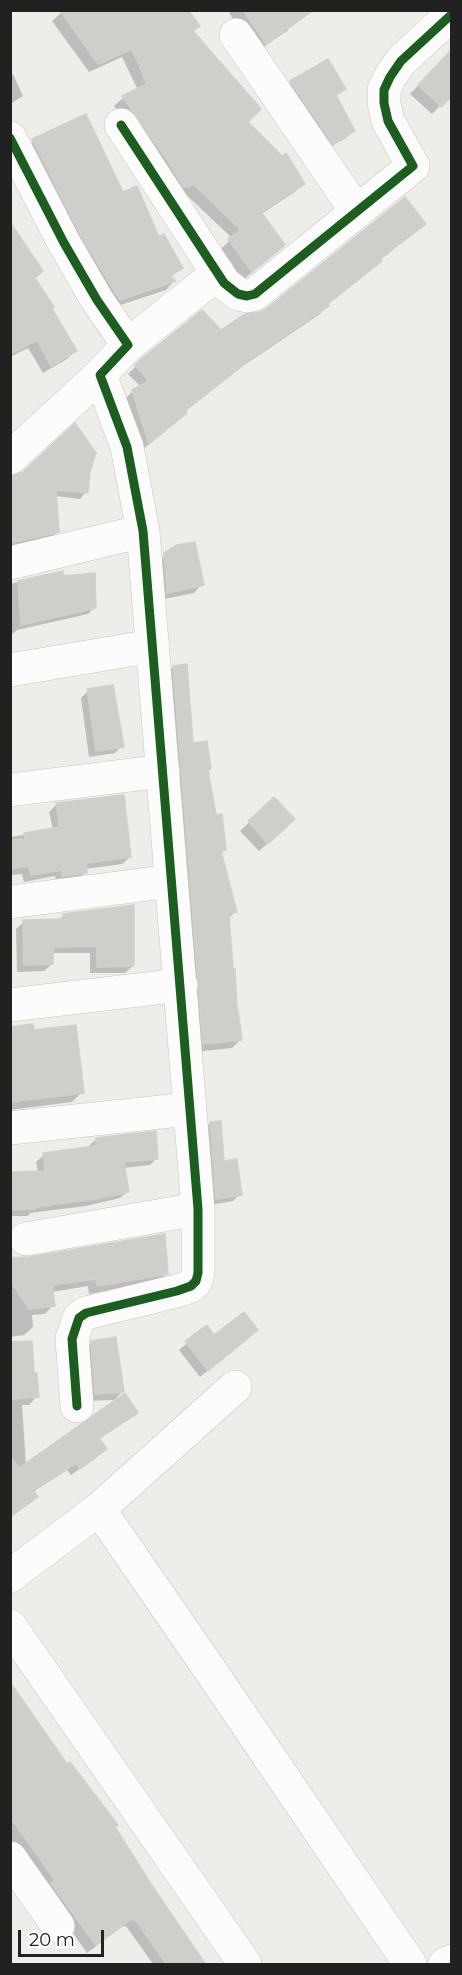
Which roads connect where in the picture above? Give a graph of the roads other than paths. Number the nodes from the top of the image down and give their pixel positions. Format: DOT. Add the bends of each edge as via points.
graph roads {
  1 [pos="452,14"];
  2 [pos="236,35"];
  3 [pos="121,125"];
  4 [pos="10,138"];
  5 [pos="357,212"];
  6 [pos="218,273"];
  7 [pos="128,345"];
  8 [pos="100,375"];
  9 [pos="10,458"];
  10 [pos="143,531"];
  11 [pos="10,563"];
  12 [pos="153,646"];
  13 [pos="10,670"];
  14 [pos="163,771"];
  15 [pos="10,790"];
  16 [pos="171,881"];
  17 [pos="10,902"];
  18 [pos="181,985"];
  19 [pos="10,1005"];
  20 [pos="189,1108"];
  21 [pos="10,1128"];
  22 [pos="198,1209"];
  23 [pos="26,1239"];
  24 [pos="236,1387"];
  25 [pos="77,1406"];
  26 [pos="99,1509"];
  27 [pos="10,1576"];
  28 [pos="10,1626"];
  29 [pos="10,1858"];
  30 [pos="58,1926"];
  31 [pos="452,1961"];
  32 [pos="245,1965"];
  33 [pos="410,1965"];
  34 [pos="445,1965"];
  1 -- 5 [label="street" via="401,61 384,90 388,122 413,166"];
  2 -- 5 [label="street"];
  3 -- 6 [label="street"];
  4 -- 7 [label="street" via="64,243"];
  5 -- 6 [label="street" via="255,294 238,294"];
  6 -- 7 [label="street"];
  7 -- 8 [label="street"];
  8 -- 9 [label="street"];
  8 -- 10 [label="street" via="127,447"];
  10 -- 11 [label="street"];
  10 -- 12 [label="street"];
  12 -- 13 [label="street"];
  12 -- 14 [label="street"];
  14 -- 15 [label="street"];
  14 -- 16 [label="street"];
  16 -- 17 [label="street"];
  16 -- 18 [label="street"];
  18 -- 19 [label="street"];
  18 -- 20 [label="street"];
  20 -- 21 [label="street"];
  20 -- 22 [label="street"];
  22 -- 23 [label="street"];
  22 -- 25 [label="street" via="198,1273 191,1286 79,1318 72,1339"];
  24 -- 26 [label="street"];
  26 -- 27 [label="street"];
  26 -- 33 [label="street"];
  28 -- 32 [label="street"];
  29 -- 30 [label="street"];
  31 -- 34 [label="street"];
}
